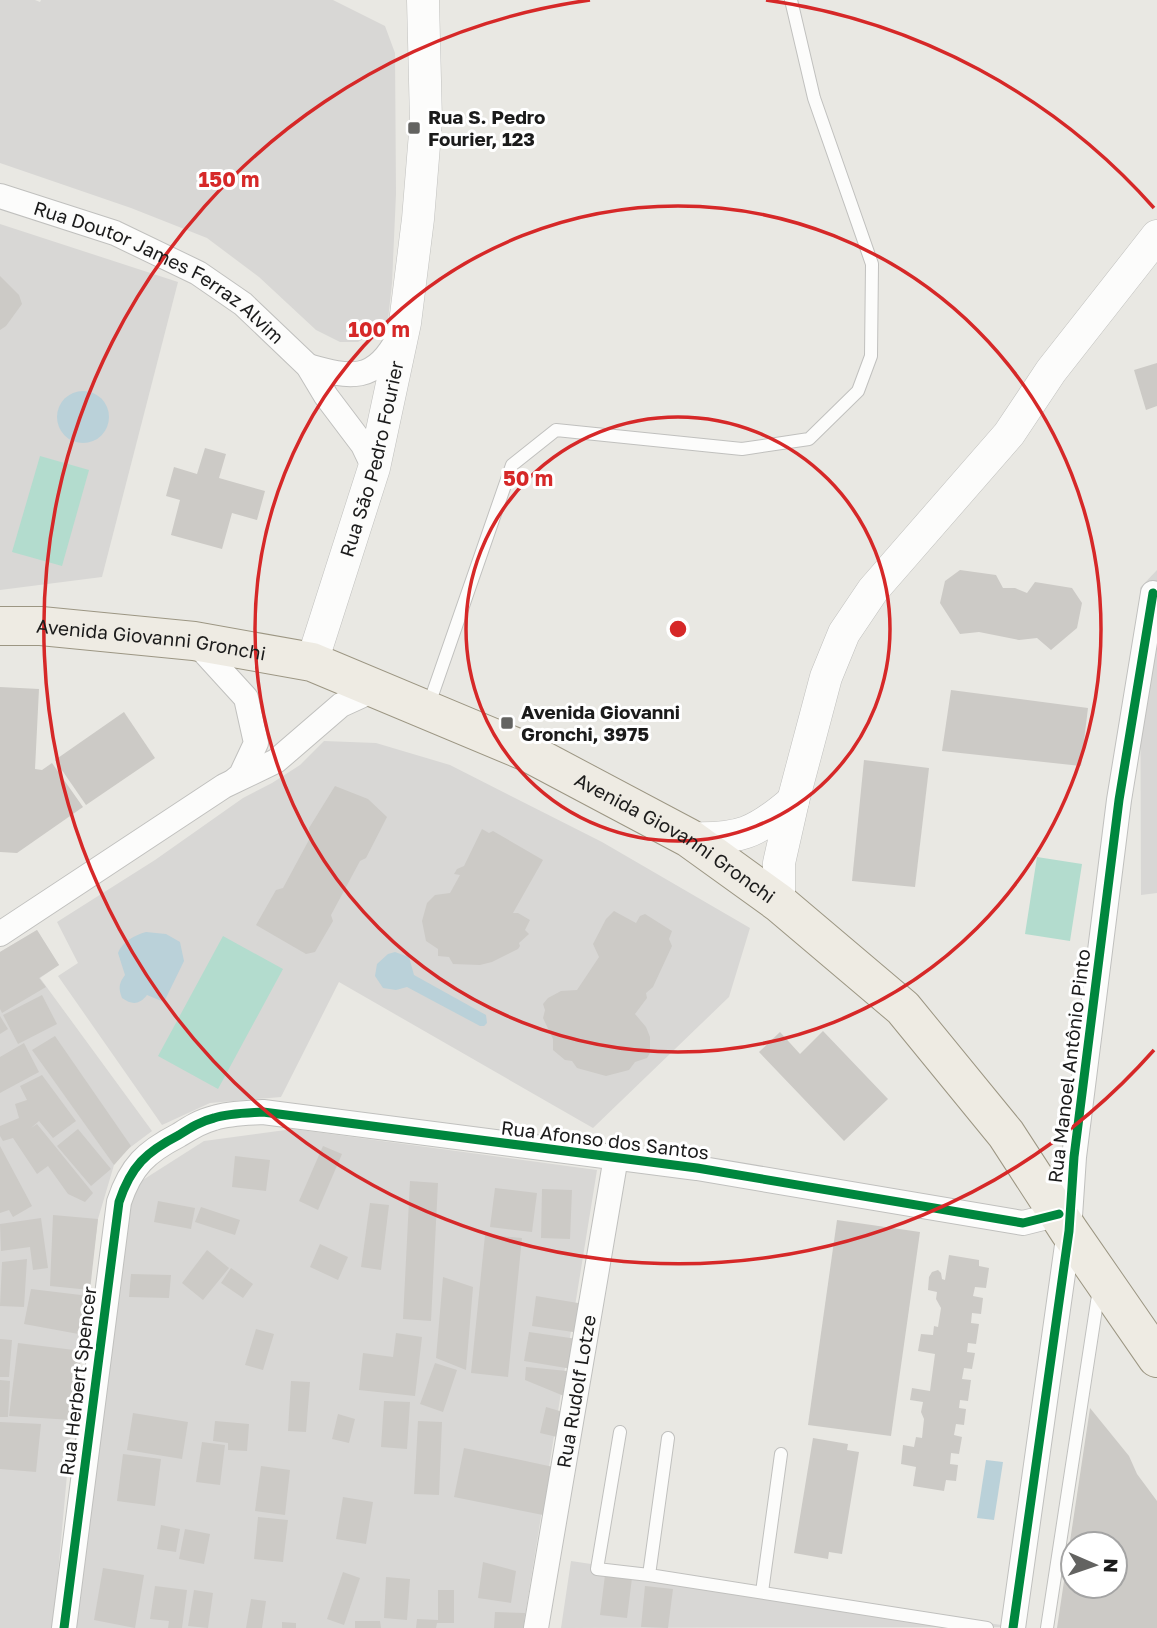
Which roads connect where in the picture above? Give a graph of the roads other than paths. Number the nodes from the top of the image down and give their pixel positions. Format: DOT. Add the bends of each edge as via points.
graph roads {
  1 [pos="423,0"];
  2 [pos="791,0"];
  3 [pos="0,196"];
  4 [pos="1157,236"];
  5 [pos="405,323"];
  6 [pos="308,366"];
  7 [pos="374,468"];
  8 [pos="1155,592"];
  9 [pos="0,626"];
  10 [pos="194,640"];
  11 [pos="312,662"];
  12 [pos="376,689"];
  13 [pos="427,710"];
  14 [pos="229,784"];
  15 [pos="793,801"];
  16 [pos="689,838"];
  17 [pos="779,903"];
  18 [pos="0,933"];
  19 [pos="152,1149"];
  20 [pos="616,1157"];
  21 [pos="1064,1223"];
  22 [pos="1101,1277"];
  23 [pos="1157,1358"];
  24 [pos="620,1432"];
  25 [pos="667,1438"];
  26 [pos="780,1454"];
  27 [pos="649,1575"];
  28 [pos="762,1592"];
  29 [pos="64,1628"];
  30 [pos="536,1628"];
  31 [pos="987,1628"];
  32 [pos="1013,1628"];
  33 [pos="1047,1628"];
  1 -- 5 [label="street, Rua São Pedro Fourier" via="426,121"];
  2 -- 13 [label="lane" via="814,98 872,264 872,356 858,391 809,439 742,449 556,430 512,465"];
  3 -- 6 [label="street, Rua Doutor James Ferraz Alvim" via="115,233 198,273 243,304"];
  4 -- 15 [label="street" via="1051,371 1009,434 873,590 844,633"];
  5 -- 6 [label="street, Rua Doutor James Ferraz Alvim" via="380,364 358,374 340,375"];
  5 -- 7 [label="street, Rua São Pedro Fourier"];
  6 -- 7 [label="street, Rua Doutor James Ferraz Alvim" via="363,444"];
  7 -- 11 [label="street, Rua São Pedro Fourier"];
  8 -- 21 [label="street, Rua Manoel Antônio Pinto" via="1119,800"];
  9 -- 10 [label="main road, Avenida Giovanni Gronchi"];
  10 -- 11 [label="main road, Avenida Giovanni Gronchi"];
  10 -- 14 [label="street" via="246,698 252,719 256,743 241,775"];
  11 -- 12 [label="main road, Avenida Giovanni Gronchi"];
  12 -- 13 [label="main road, Avenida Giovanni Gronchi"];
  12 -- 14 [label="street" via="341,705 276,761"];
  13 -- 16 [label="main road, Avenida Giovanni Gronchi" via="527,752"];
  14 -- 18 [label="street"];
  15 -- 16 [label="street" via="755,830 716,839"];
  15 -- 17 [label="street" via="779,863"];
  16 -- 17 [label="main road, Avenida Giovanni Gronchi"];
  17 -- 21 [label="main road, Avenida Giovanni Gronchi" via="903,1008 1006,1134"];
  19 -- 20 [label="street, Rua Afonso dos Santos" via="215,1117 263,1112"];
  19 -- 29 [label="street, Rua Herbert Spencer" via="130,1176 119,1202"];
  20 -- 21 [label="street, Rua Afonso dos Santos" via="1023,1223"];
  20 -- 30 [label="street, Rua Rudolf Lotze"];
  21 -- 22 [label="main road, Avenida Giovanni Gronchi"];
  21 -- 32 [label="street, Rua Manoel Antônio Pinto"];
  22 -- 23 [label="main road, Avenida Giovanni Gronchi"];
  22 -- 33 [label="lane"];
  24 -- 27 [label="lane" via="597,1569"];
  25 -- 27 [label="lane"];
  26 -- 28 [label="lane"];
  27 -- 28 [label="lane"];
  28 -- 31 [label="lane"];
}
